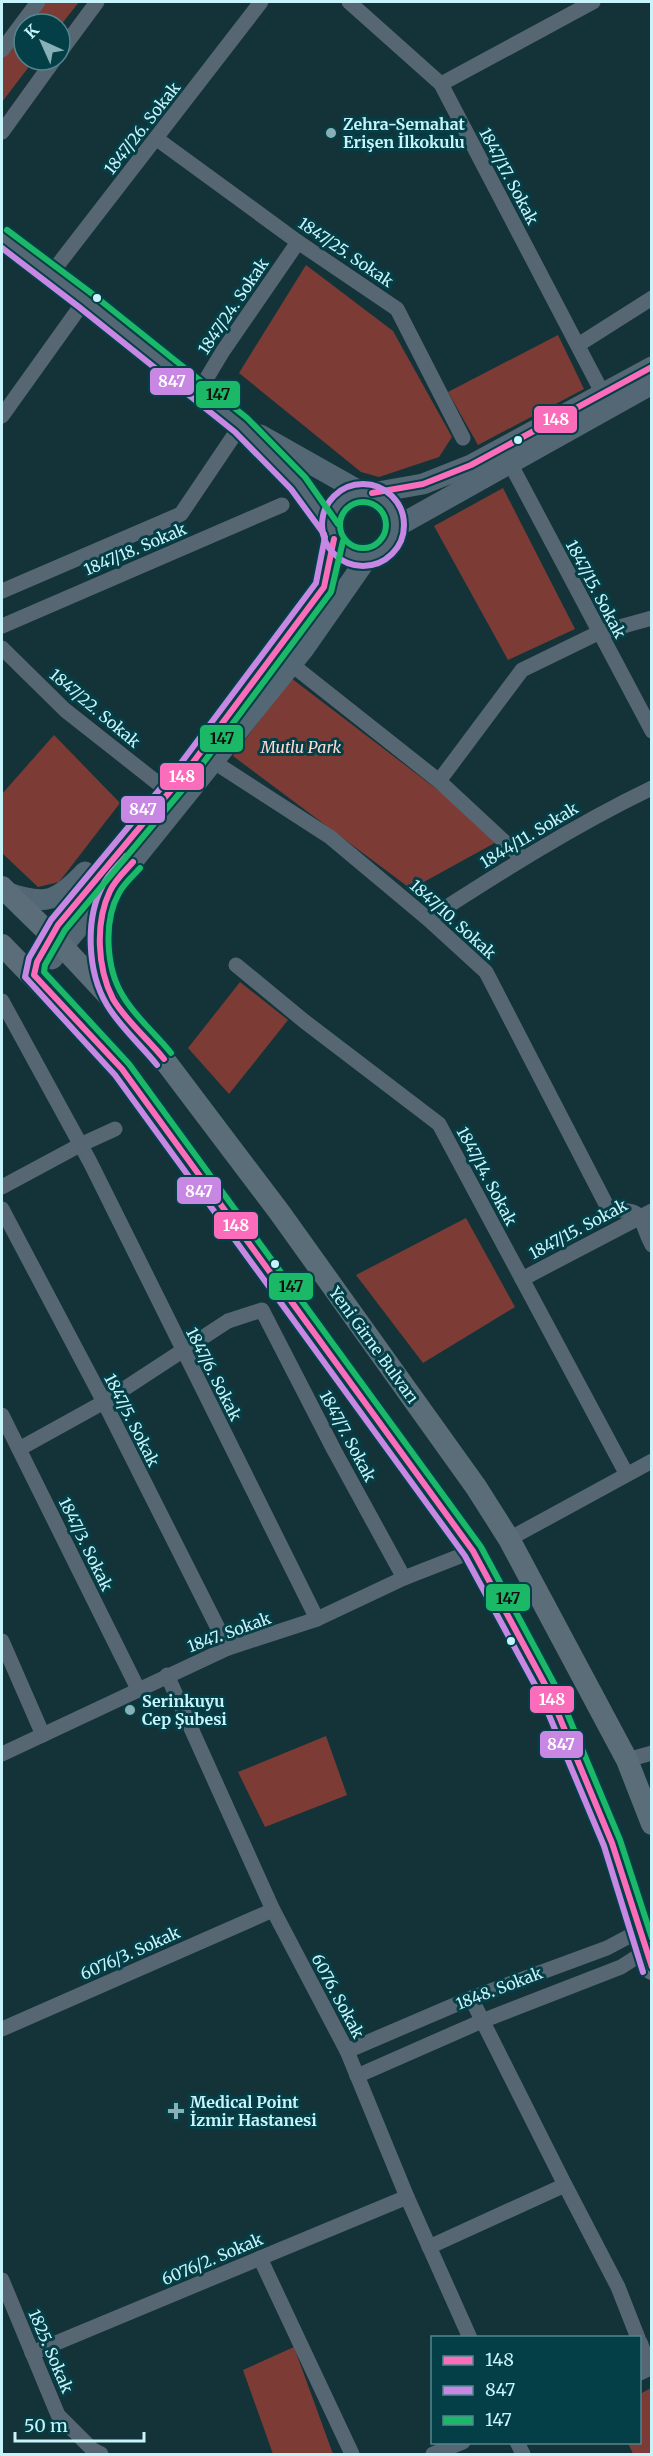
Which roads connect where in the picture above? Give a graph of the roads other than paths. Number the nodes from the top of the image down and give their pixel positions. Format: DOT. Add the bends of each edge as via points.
graph roads {
  1 [pos="97,2"];
  2 [pos="261,2"];
  3 [pos="349,2"];
  4 [pos="593,2"];
  5 [pos="36,3"];
  6 [pos="72,36"];
  7 [pos="2,50"];
  8 [pos="45,72"];
  9 [pos="441,84"];
  10 [pos="2,132"];
  11 [pos="157,139"];
  12 [pos="2,237"];
  13 [pos="298,242"];
  14 [pos="50,275"];
  15 [pos="651,298"];
  16 [pos="85,300"];
  17 [pos="578,345"];
  18 [pos="651,367"];
  19 [pos="651,384"];
  20 [pos="199,391"];
  21 [pos="603,394"];
  22 [pos="2,416"];
  23 [pos="240,425"];
  24 [pos="463,438"];
  25 [pos="510,463"];
  26 [pos="367,493"];
  27 [pos="282,505"];
  28 [pos="396,527"];
  29 [pos="333,534"];
  30 [pos="368,557"];
  31 [pos="2,591"];
  32 [pos="651,618"];
  33 [pos="2,626"];
  34 [pos="598,633"];
  35 [pos="2,648"];
  36 [pos="291,664"];
  37 [pos="651,727"];
  38 [pos="214,762"];
  39 [pos="439,781"];
  40 [pos="651,788"];
  41 [pos="169,792"];
  42 [pos="127,840"];
  43 [pos="522,858"];
  44 [pos="5,890"];
  45 [pos="109,891"];
  46 [pos="428,919"];
  47 [pos="57,941"];
  48 [pos="2,945"];
  49 [pos="236,965"];
  50 [pos="34,975"];
  51 [pos="2,1001"];
  52 [pos="119,1009"];
  53 [pos="115,1129"];
  54 [pos="80,1145"];
  55 [pos="2,1187"];
  56 [pos="2,1209"];
  57 [pos="646,1214"];
  58 [pos="651,1245"];
  59 [pos="522,1279"];
  60 [pos="183,1352"];
  61 [pos="104,1402"];
  62 [pos="2,1415"];
  63 [pos="19,1449"];
  64 [pos="651,1461"];
  65 [pos="626,1473"];
  66 [pos="509,1539"];
  67 [pos="473,1551"];
  68 [pos="404,1578"];
  69 [pos="317,1619"];
  70 [pos="2,1641"];
  71 [pos="228,1648"];
  72 [pos="167,1675"];
  73 [pos="138,1689"];
  74 [pos="43,1735"];
  75 [pos="651,1753"];
  76 [pos="2,1754"];
  77 [pos="627,1760"];
  78 [pos="651,1824"];
  79 [pos="273,1910"];
  80 [pos="648,1945"];
  81 [pos="471,1998"];
  82 [pos="482,2021"];
  83 [pos="2,2029"];
  84 [pos="347,2051"];
  85 [pos="357,2076"];
  86 [pos="565,2185"];
  87 [pos="407,2197"];
  88 [pos="429,2247"];
  89 [pos="260,2258"];
  90 [pos="2,2280"];
  91 [pos="470,2336"];
  92 [pos="637,2336"];
  93 [pos="641,2345"];
  94 [pos="32,2353"];
  95 [pos="641,2372"];
  96 [pos="459,2444"];
  97 [pos="101,2454"];
  98 [pos="352,2454"];
  99 [pos="433,2454"];
  1 -- 6 [label="street"];
  2 -- 11 [label="street, 1847/26. Sokak"];
  3 -- 9 [label="street, 1847/17. Sokak"];
  4 -- 9 [label="street"];
  5 -- 7 [label="street"];
  8 -- 10 [label="street"];
  9 -- 17 [label="street, 1847/17. Sokak"];
  11 -- 13 [label="street, 1847/25. Sokak"];
  11 -- 14 [label="street, 1847/26. Sokak"];
  12 -- 14 [label="main road"];
  13 -- 20 [label="street, 1847/24. Sokak"];
  13 -- 24 [label="street, 1847/25. Sokak" via="397,309"];
  14 -- 16 [label="main road"];
  15 -- 17 [label="street"];
  16 -- 20 [label="main road"];
  16 -- 22 [label="street"];
  17 -- 21 [label="street, 1847/17. Sokak"];
  18 -- 21 [label="main road"];
  19 -- 25 [label="main road"];
  20 -- 23 [label="main road"];
  21 -- 26 [label="main road" via="471,465 423,484"];
  23 -- 26 [label="main road"];
  23 -- 29 [label="main road" via="298,483"];
  23 -- 31 [label="street, 1847/18. Sokak" via="181,514"];
  25 -- 28 [label="main road"];
  25 -- 34 [label="street, 1847/15. Sokak"];
  26 -- 28 [label="main road" via="382,498 390,506"];
  26 -- 29 [label="main road" via="350,495 341,501 335,509"];
  27 -- 33 [label="street, 1847/18. Sokak"];
  28 -- 30 [label="main road" via="387,547"];
  29 -- 30 [label="main road" via="348,553"];
  29 -- 41 [label="main road" via="324,587"];
  30 -- 36 [label="main road"];
  32 -- 34 [label="street"];
  34 -- 37 [label="street, 1847/15. Sokak"];
  34 -- 39 [label="street" via="522,670"];
  35 -- 41 [label="street, 1847/22. Sokak" via="65,710"];
  36 -- 38 [label="main road"];
  36 -- 39 [label="street"];
  38 -- 45 [label="main road"];
  38 -- 46 [label="street, 1847/10. Sokak" via="330,837"];
  39 -- 43 [label="street"];
  40 -- 43 [label="street, 1844/11. Sokak"];
  41 -- 42 [label="main road"];
  42 -- 44 [label="main road" via="108,848 68,890 53,899 40,901"];
  42 -- 47 [label="main road"];
  43 -- 46 [label="street, 1844/11. Sokak"];
  44 -- 47 [label="main road, Yeni Girne Bulvarı"];
  45 -- 47 [label="main road"];
  45 -- 52 [label="main road" via="99,939 102,965"];
  46 -- 57 [label="street, 1847/10. Sokak" via="486,972 609,1210"];
  47 -- 50 [label="main road"];
  47 -- 52 [label="main road, Yeni Girne Bulvarı"];
  48 -- 50 [label="main road"];
  49 -- 59 [label="street, 1847/14. Sokak" via="439,1124"];
  50 -- 67 [label="main road" via="122,1069"];
  51 -- 54 [label="street"];
  52 -- 66 [label="main road, Yeni Girne Bulvarı" via="147,1037 280,1213"];
  53 -- 54 [label="street"];
  54 -- 55 [label="street"];
  54 -- 60 [label="street, 1847/6. Sokak"];
  56 -- 61 [label="street, 1847/5. Sokak"];
  57 -- 58 [label="street"];
  57 -- 59 [label="street, 1847/15. Sokak"];
  59 -- 65 [label="street, 1847/14. Sokak"];
  60 -- 61 [label="street"];
  60 -- 68 [label="street, 1847/7. Sokak" via="228,1322 262,1310"];
  60 -- 69 [label="street, 1847/6. Sokak"];
  61 -- 63 [label="street"];
  61 -- 71 [label="street, 1847/5. Sokak"];
  62 -- 63 [label="street, 1847/3. Sokak"];
  63 -- 73 [label="street, 1847/3. Sokak"];
  64 -- 65 [label="street"];
  65 -- 66 [label="street"];
  66 -- 77 [label="main road, Yeni Girne Bulvarı"];
  67 -- 68 [label="street, 1847. Sokak"];
  67 -- 80 [label="main road" via="549,1692 612,1844"];
  68 -- 69 [label="street, 1847. Sokak"];
  69 -- 71 [label="street, 1847. Sokak"];
  70 -- 74 [label="street"];
  71 -- 72 [label="street, 1847. Sokak"];
  72 -- 73 [label="street, 1847. Sokak"];
  72 -- 79 [label="street, 6076. Sokak"];
  73 -- 74 [label="street, 1847. Sokak"];
  74 -- 76 [label="street, 1847. Sokak"];
  75 -- 77 [label="street"];
  77 -- 78 [label="main road, Yeni Girne Bulvarı"];
  79 -- 83 [label="street, 6076/3. Sokak"];
  79 -- 84 [label="street, 6076. Sokak"];
  80 -- 81 [label="street, 1848. Sokak" via="607,1948"];
  80 -- 82 [label="street, 1848. Sokak" via="621,1967"];
  81 -- 82 [label="street"];
  81 -- 84 [label="street, 1848. Sokak"];
  82 -- 85 [label="street, 1848. Sokak"];
  82 -- 86 [label="street"];
  84 -- 85 [label="street, 6076. Sokak"];
  85 -- 87 [label="street, 6076. Sokak"];
  86 -- 88 [label="street"];
  86 -- 92 [label="street" via="618,2287"];
  87 -- 88 [label="street, 6076. Sokak"];
  87 -- 89 [label="street, 6076/2. Sokak"];
  88 -- 91 [label="street, 6076. Sokak"];
  89 -- 94 [label="street, 6076/2. Sokak"];
  89 -- 98 [label="street"];
  90 -- 94 [label="street, 1825. Sokak"];
  93 -- 95 [label="street" via="650,2368"];
  94 -- 97 [label="street, 1825. Sokak" via="58,2415"];
  96 -- 99 [label="street"];
}
